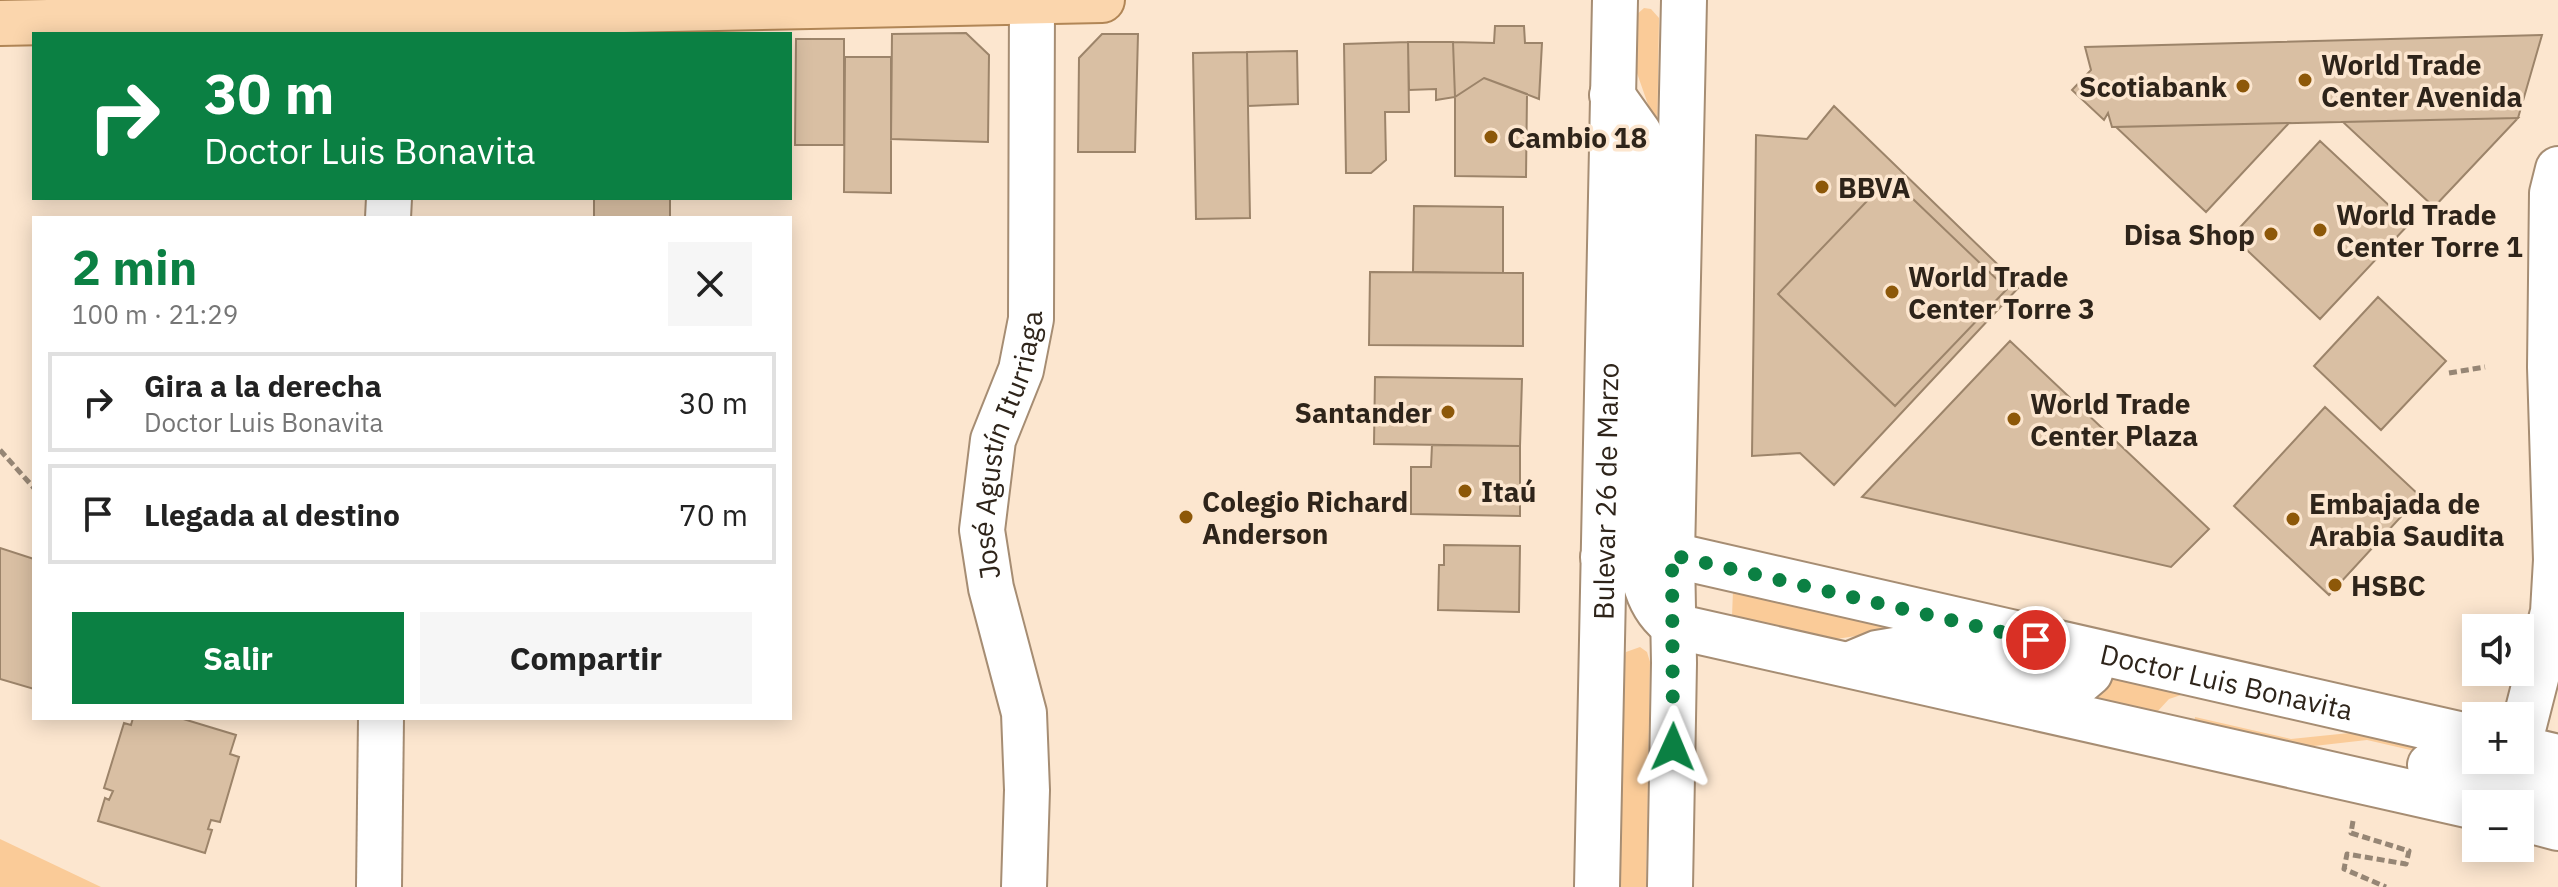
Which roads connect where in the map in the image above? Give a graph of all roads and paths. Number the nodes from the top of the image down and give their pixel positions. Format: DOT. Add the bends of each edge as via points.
graph roads {
  1 [pos="1102,0"];
  2 [pos="1615,0"];
  3 [pos="1684,0"];
  4 [pos="1032,1"];
  5 [pos="391,16"];
  6 [pos="0,23"];
  7 [pos="2558,169"];
  8 [pos="2485,367"];
  9 [pos="2449,373"];
  10 [pos="0,450"];
  11 [pos="32,486"];
  12 [pos="1638,556"];
  13 [pos="1674,626"];
  14 [pos="2096,654"];
  15 [pos="1850,664"];
  16 [pos="2530,702"];
  17 [pos="2346,710"];
  18 [pos="381,720"];
  19 [pos="2462,735"];
  20 [pos="2167,738"];
  21 [pos="2534,751"];
  22 [pos="2558,757"];
  23 [pos="2337,775"];
  24 [pos="2558,794"];
  25 [pos="2462,804"];
  26 [pos="2366,822"];
  27 [pos="2534,822"];
  28 [pos="2558,828"];
  29 [pos="379,887"];
  30 [pos="1024,887"];
  31 [pos="1597,887"];
  32 [pos="1670,887"];
  33 [pos="2386,887"];
  1 -- 4 [label="main road"];
  2 -- 12 [label="street, Bulevar 26 de Marzo" via="1612,95 1639,133 1642,178"];
  3 -- 12 [label="street, Bulevar 26 de Marzo"];
  4 -- 5 [label="main road"];
  4 -- 30 [label="street, José Agustín Iturriaga" via="1031,319 1021,370 993,440 982,530 991,588 1024,713"];
  5 -- 6 [label="main road"];
  7 -- 16 [label="street" via="2552,193 2550,367 2556,560 2553,612"];
  8 -- 9 [label="path"];
  10 -- 11 [label="path"];
  12 -- 13 [label="street, Bulevar 26 de Marzo"];
  12 -- 14 [label="street, Doctor Luis Bonavita"];
  12 -- 31 [label="street, Bulevar 26 de Marzo"];
  13 -- 15 [label="street"];
  13 -- 32 [label="street, Bulevar 26 de Marzo"];
  14 -- 15 [label="street" via="2090,673 2077,684 1913,647"];
  14 -- 17 [label="street, Doctor Luis Bonavita"];
  15 -- 20 [label="street"];
  17 -- 19 [label="street, Doctor Luis Bonavita"];
  17 -- 20 [label="street" via="2306,728 2185,705 2173,715"];
  18 -- 29 [label="street"];
  20 -- 23 [label="street"];
  21 -- 22 [label="street"];
  23 -- 24 [label="street" via="2358,762 2387,756"];
  23 -- 25 [label="street"];
  26 -- 33 [label="path" via="2354,820 2351,833 2409,851 2406,864 2347,854 2344,869"];
  27 -- 28 [label="street"];
}
